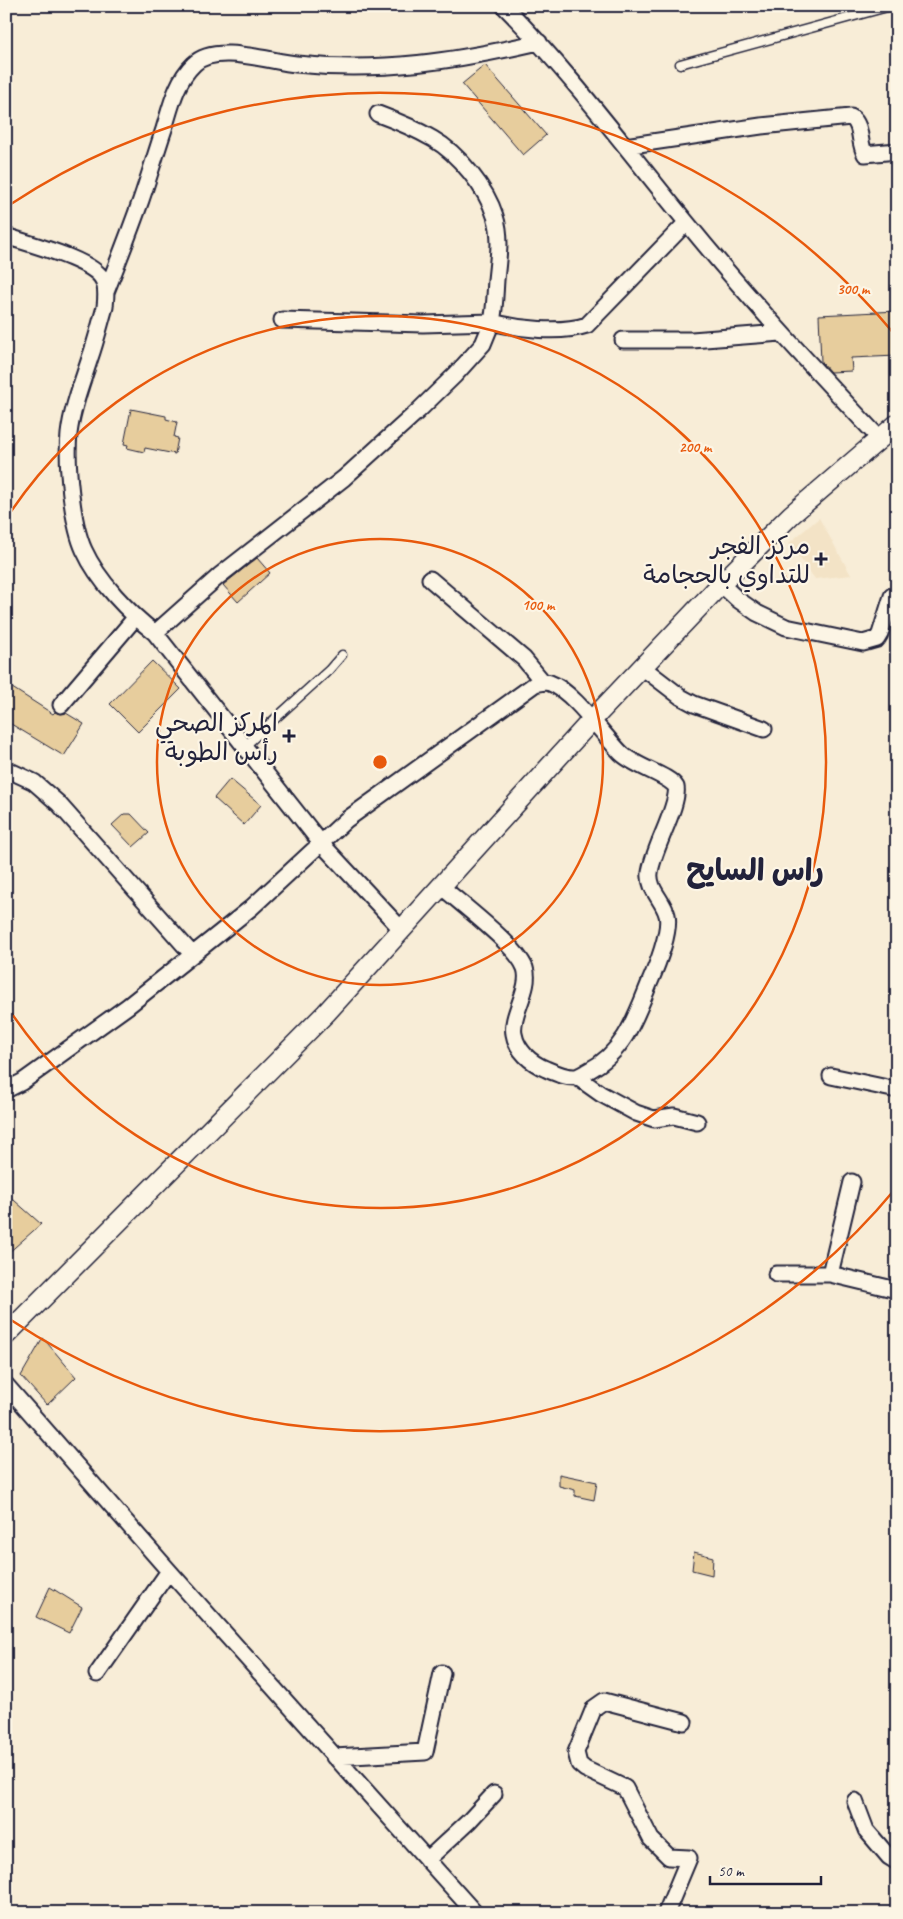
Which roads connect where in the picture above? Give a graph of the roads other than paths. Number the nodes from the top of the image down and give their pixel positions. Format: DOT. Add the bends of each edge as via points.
graph roads {
  1 [pos="504,6"];
  2 [pos="891,6"];
  3 [pos="539,42"];
  4 [pos="680,64"];
  5 [pos="378,114"];
  6 [pos="625,146"];
  7 [pos="897,151"];
  8 [pos="686,223"];
  9 [pos="6,236"];
  10 [pos="106,292"];
  11 [pos="282,320"];
  12 [pos="492,322"];
  13 [pos="781,333"];
  14 [pos="624,340"];
  15 [pos="897,424"];
  16 [pos="879,438"];
  17 [pos="430,579"];
  18 [pos="721,584"];
  19 [pos="892,596"];
  20 [pos="136,618"];
  21 [pos="155,633"];
  22 [pos="342,655"];
  23 [pos="642,667"];
  24 [pos="543,682"];
  25 [pos="60,705"];
  26 [pos="591,721"];
  27 [pos="764,728"];
  28 [pos="245,746"];
  29 [pos="6,769"];
  30 [pos="320,842"];
  31 [pos="442,887"];
  32 [pos="402,930"];
  33 [pos="192,954"];
  34 [pos="831,1076"];
  35 [pos="577,1077"];
  36 [pos="6,1090"];
  37 [pos="897,1090"];
  38 [pos="697,1122"];
  39 [pos="852,1182"];
  40 [pos="776,1274"];
  41 [pos="830,1274"];
  42 [pos="897,1290"];
  43 [pos="6,1335"];
  44 [pos="6,1385"];
  45 [pos="169,1571"];
  46 [pos="442,1673"];
  47 [pos="97,1674"];
  48 [pos="684,1722"];
  49 [pos="334,1757"];
  50 [pos="494,1794"];
  51 [pos="855,1801"];
  52 [pos="428,1860"];
  53 [pos="897,1862"];
  54 [pos="475,1913"];
  55 [pos="666,1913"];
  1 -- 3 [label="street"];
  2 -- 4 [label="lane"];
  3 -- 6 [label="street"];
  3 -- 10 [label="street" via="484,55 388,67 309,65 229,54 210,55 195,63 181,80"];
  5 -- 12 [label="street" via="435,140 454,155 489,202 495,216 499,247"];
  6 -- 7 [label="street" via="761,126 851,117 859,127 865,154"];
  6 -- 8 [label="street"];
  8 -- 12 [label="street" via="587,325 555,330"];
  8 -- 13 [label="street"];
  9 -- 10 [label="street" via="84,263 104,280"];
  10 -- 20 [label="street" via="105,307 69,435 69,478 84,550 115,595"];
  11 -- 12 [label="street" via="423,324"];
  12 -- 21 [label="street" via="483,344 418,411 344,478 219,576"];
  13 -- 14 [label="street" via="692,340"];
  13 -- 16 [label="street"];
  15 -- 16 [label="street"];
  16 -- 18 [label="street" via="780,525"];
  17 -- 24 [label="street" via="524,659"];
  18 -- 19 [label="street" via="757,613 786,627 863,643 877,639"];
  18 -- 23 [label="street"];
  20 -- 21 [label="street"];
  20 -- 25 [label="street"];
  21 -- 28 [label="street"];
  22 -- 28 [label="lane"];
  23 -- 26 [label="street"];
  23 -- 27 [label="street" via="694,704"];
  24 -- 26 [label="street" via="549,682 569,695"];
  24 -- 30 [label="street" via="519,694"];
  26 -- 31 [label="street"];
  26 -- 35 [label="street" via="634,764 670,780 677,791 649,875 667,916 655,969 625,1039 614,1053"];
  28 -- 30 [label="street"];
  29 -- 33 [label="street" via="34,782 58,803"];
  30 -- 32 [label="street"];
  30 -- 33 [label="street" via="251,908"];
  31 -- 32 [label="street"];
  31 -- 35 [label="street" via="517,953 526,969 525,987 513,1032 517,1046 542,1068 560,1076"];
  32 -- 43 [label="street" via="320,1019"];
  33 -- 36 [label="street" via="128,1006"];
  34 -- 37 [label="street"];
  35 -- 38 [label="street" via="636,1113 654,1119 674,1116"];
  39 -- 41 [label="street"];
  40 -- 41 [label="street"];
  41 -- 42 [label="street"];
  44 -- 45 [label="street"];
  45 -- 47 [label="street"];
  45 -- 49 [label="street"];
  46 -- 49 [label="street" via="425,1752"];
  48 -- 55 [label="street" via="604,1701 594,1708 576,1752 579,1764 585,1769 625,1788 651,1839 668,1857 690,1858"];
  49 -- 52 [label="street"];
  50 -- 52 [label="street"];
  51 -- 53 [label="street" via="866,1830"];
  52 -- 54 [label="street"];
}
